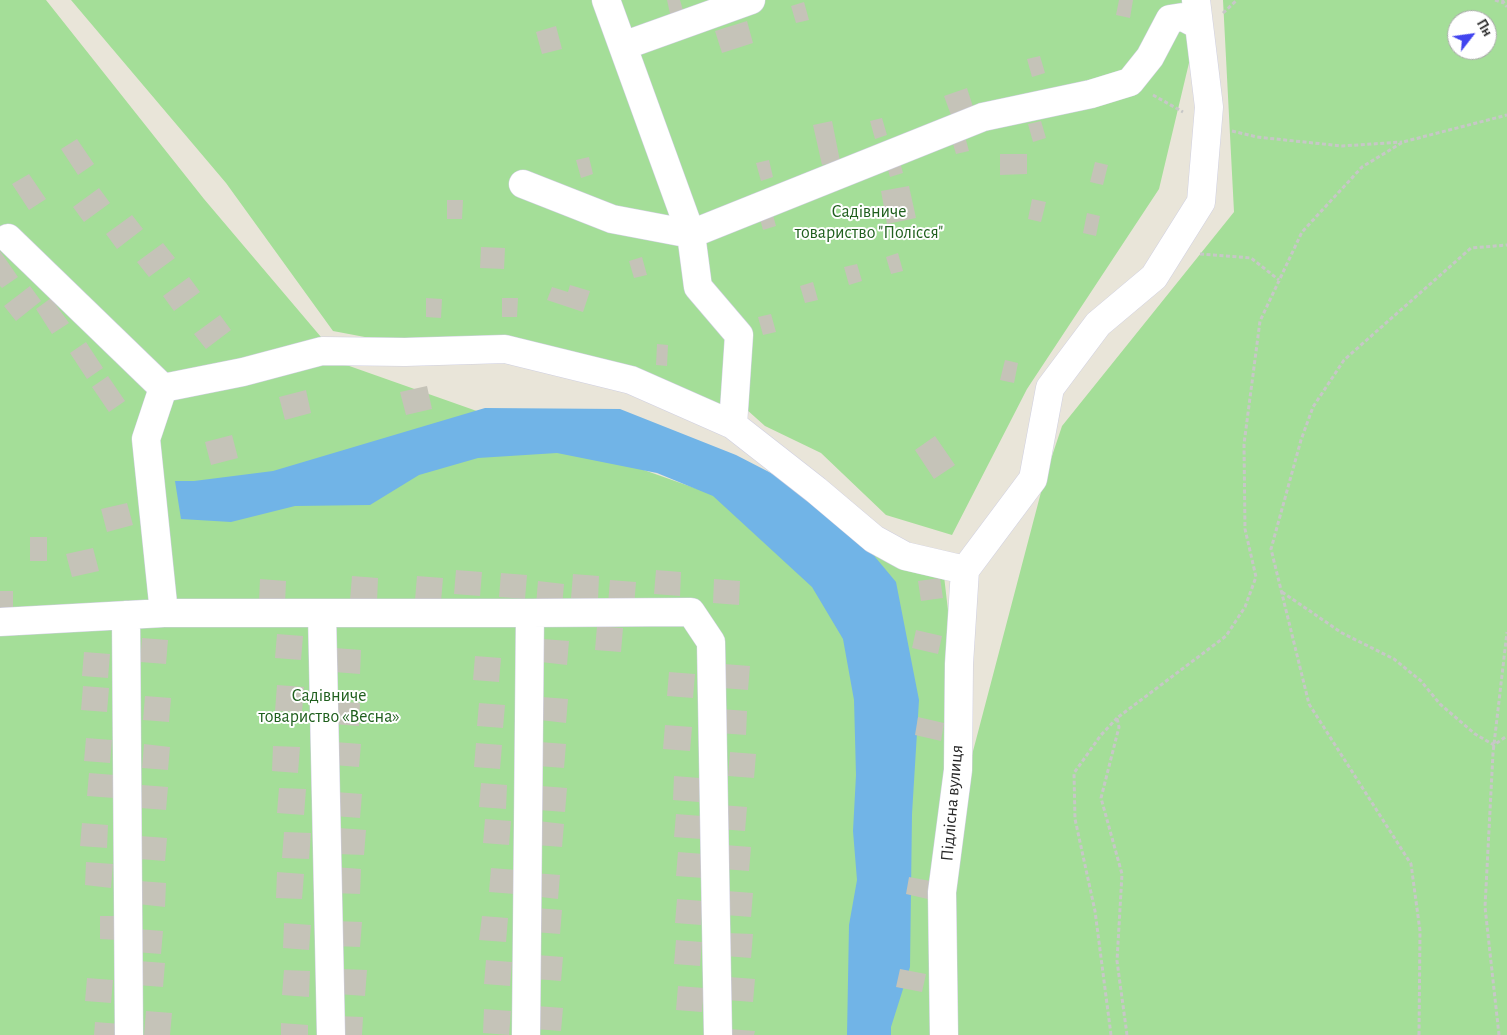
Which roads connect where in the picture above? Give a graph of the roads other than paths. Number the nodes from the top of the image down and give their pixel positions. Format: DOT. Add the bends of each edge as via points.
graph roads {
  1 [pos="606,0"];
  2 [pos="752,0"];
  3 [pos="1197,12"];
  4 [pos="623,46"];
  5 [pos="523,184"];
  6 [pos="691,234"];
  7 [pos="8,238"];
  8 [pos="163,388"];
  9 [pos="733,425"];
  10 [pos="965,570"];
  11 [pos="530,612"];
  12 [pos="164,613"];
  13 [pos="322,613"];
  14 [pos="126,615"];
  15 [pos="0,622"];
  16 [pos="129,1035"];
  17 [pos="331,1035"];
  18 [pos="526,1035"];
  19 [pos="718,1035"];
  20 [pos="944,1035"];
  1 -- 4 [label="street"];
  2 -- 4 [label="street"];
  3 -- 6 [label="street" via="1170,19 1150,57 1130,82 983,117"];
  3 -- 10 [label="street" via="1209,107 1201,202 1154,277 1098,324 1050,388 1033,479"];
  4 -- 6 [label="street"];
  5 -- 6 [label="street" via="612,219"];
  6 -- 9 [label="street" via="698,287 738,335"];
  7 -- 8 [label="street"];
  8 -- 9 [label="street" via="243,372 322,351 505,350 631,380"];
  8 -- 12 [label="street" via="146,439"];
  9 -- 10 [label="street" via="874,539 905,556"];
  10 -- 20 [label="street, Підлісна вулиця" via="959,664 958,770 942,892"];
  11 -- 13 [label="street"];
  11 -- 18 [label="street"];
  11 -- 19 [label="street" via="691,612 711,642"];
  12 -- 13 [label="street"];
  12 -- 14 [label="street"];
  13 -- 17 [label="street"];
  14 -- 15 [label="street"];
  14 -- 16 [label="street"];
}
